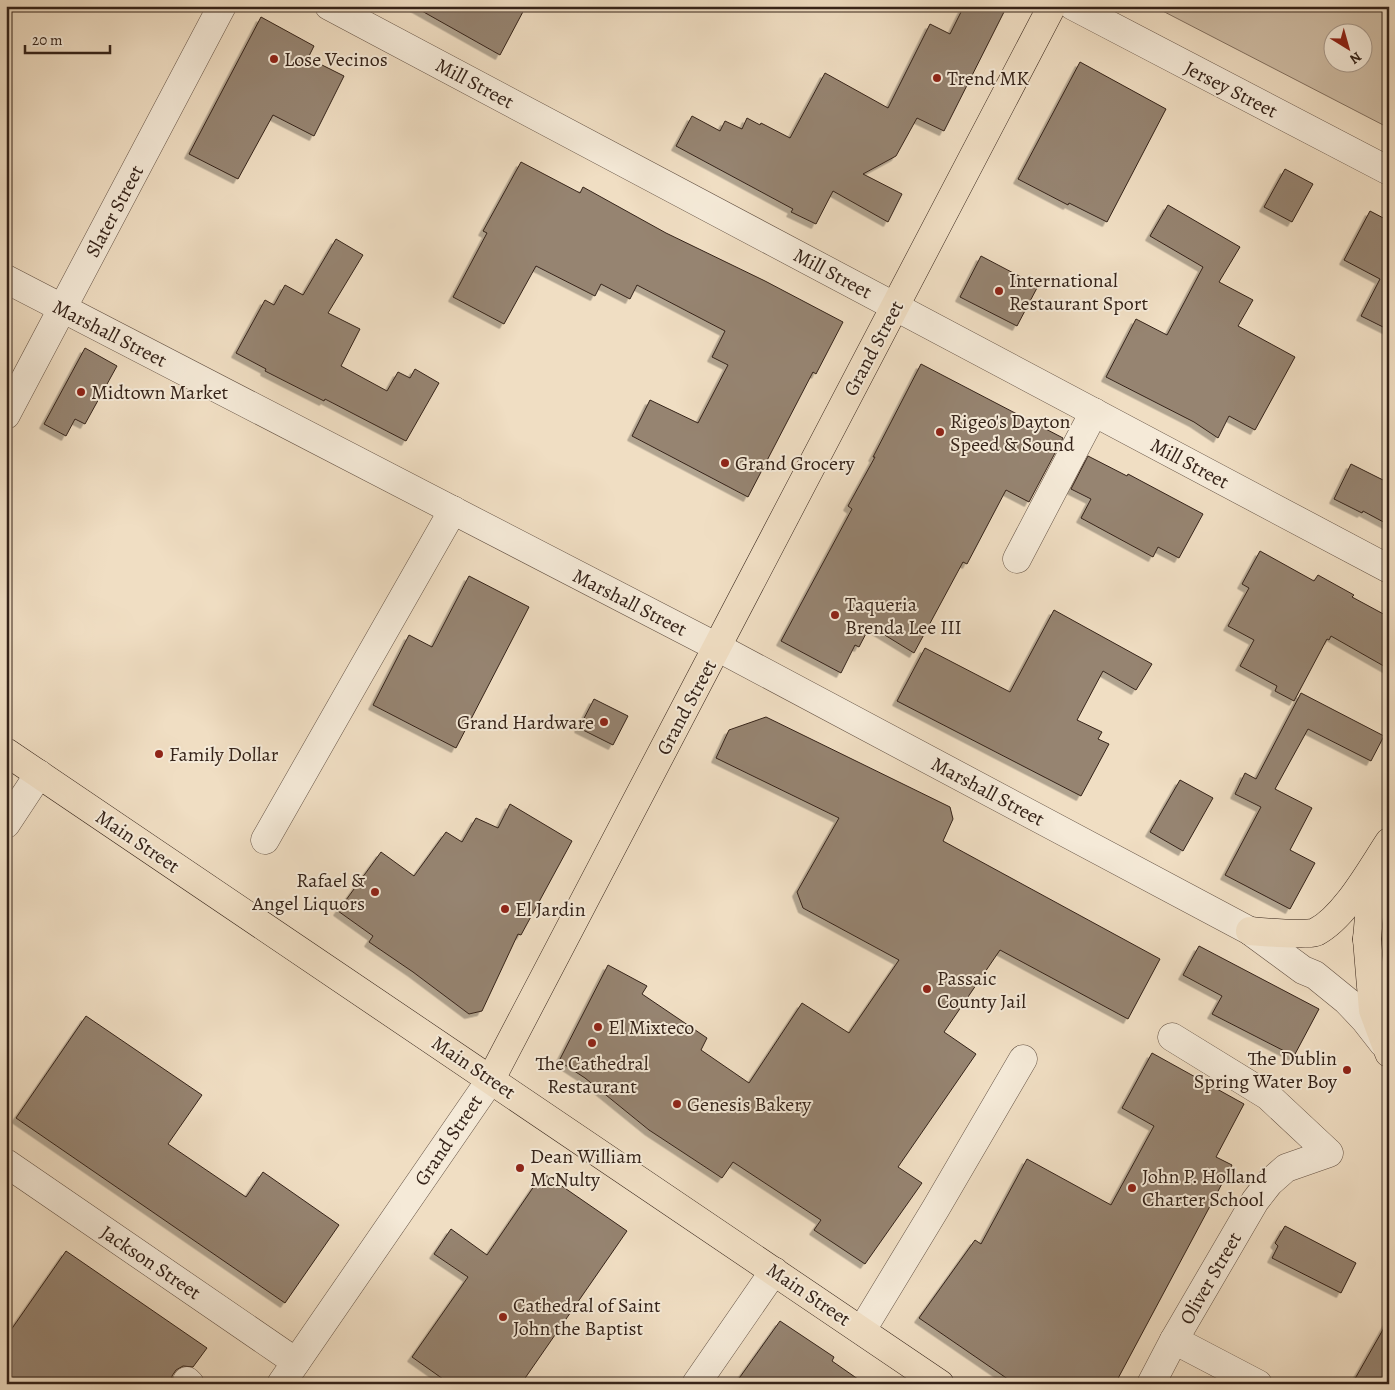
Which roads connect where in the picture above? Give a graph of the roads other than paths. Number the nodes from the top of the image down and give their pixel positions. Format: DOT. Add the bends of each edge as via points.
graph roads {
  1 [pos="222,6"];
  2 [pos="329,6"];
  3 [pos="1052,6"];
  4 [pos="1072,6"];
  5 [pos="1389,171"];
  6 [pos="6,279"];
  7 [pos="895,306"];
  8 [pos="62,309"];
  9 [pos="1094,412"];
  10 [pos="6,415"];
  11 [pos="453,510"];
  12 [pos="1017,559"];
  13 [pos="1389,569"];
  14 [pos="717,647"];
  15 [pos="6,752"];
  16 [pos="39,774"];
  17 [pos="6,824"];
  18 [pos="265,840"];
  19 [pos="1389,842"];
  20 [pos="1389,847"];
  21 [pos="1250,931"];
  22 [pos="1172,1038"];
  23 [pos="1387,1050"];
  24 [pos="1023,1059"];
  25 [pos="491,1078"];
  26 [pos="6,1162"];
  27 [pos="774,1271"];
  28 [pos="862,1330"];
  29 [pos="1174,1340"];
  30 [pos="296,1362"];
  31 [pos="281,1384"];
  32 [pos="696,1384"];
  33 [pos="940,1384"];
  34 [pos="1151,1384"];
  35 [pos="1258,1384"];
  1 -- 8 [label="street, Slater Street"];
  2 -- 7 [label="street, Mill Street"];
  3 -- 7 [label="main road, Grand Street"];
  4 -- 5 [label="street, Jersey Street"];
  6 -- 8 [label="street, Marshall Street"];
  7 -- 9 [label="street, Mill Street"];
  7 -- 14 [label="main road, Grand Street"];
  8 -- 10 [label="street, Slater Street"];
  8 -- 11 [label="street, Marshall Street"];
  9 -- 12 [label="street"];
  9 -- 13 [label="street, Mill Street"];
  11 -- 14 [label="street, Marshall Street"];
  11 -- 18 [label="street"];
  14 -- 21 [label="street, Marshall Street"];
  14 -- 25 [label="main road, Grand Street"];
  15 -- 16 [label="main road, Main Street"];
  16 -- 17 [label="street"];
  16 -- 25 [label="main road, Main Street"];
  19 -- 21 [label="main road" via="1346,905 1315,933"];
  20 -- 23 [label="main road" via="1372,898 1367,939 1373,1010"];
  21 -- 23 [label="street, Marshall Street" via="1347,1001 1366,1020"];
  22 -- 29 [label="street, Oliver Street" via="1268,1096 1329,1153 1286,1168 1269,1183 1255,1201"];
  24 -- 28 [label="street"];
  25 -- 27 [label="main road, Main Street"];
  25 -- 30 [label="street, Grand Street"];
  26 -- 30 [label="street, Jackson Street"];
  27 -- 28 [label="main road, Main Street"];
  27 -- 32 [label="street"];
  28 -- 33 [label="main road, Main Street"];
  29 -- 34 [label="street, Oliver Street"];
  29 -- 35 [label="street"];
  30 -- 31 [label="street, Grand Street"];
}
